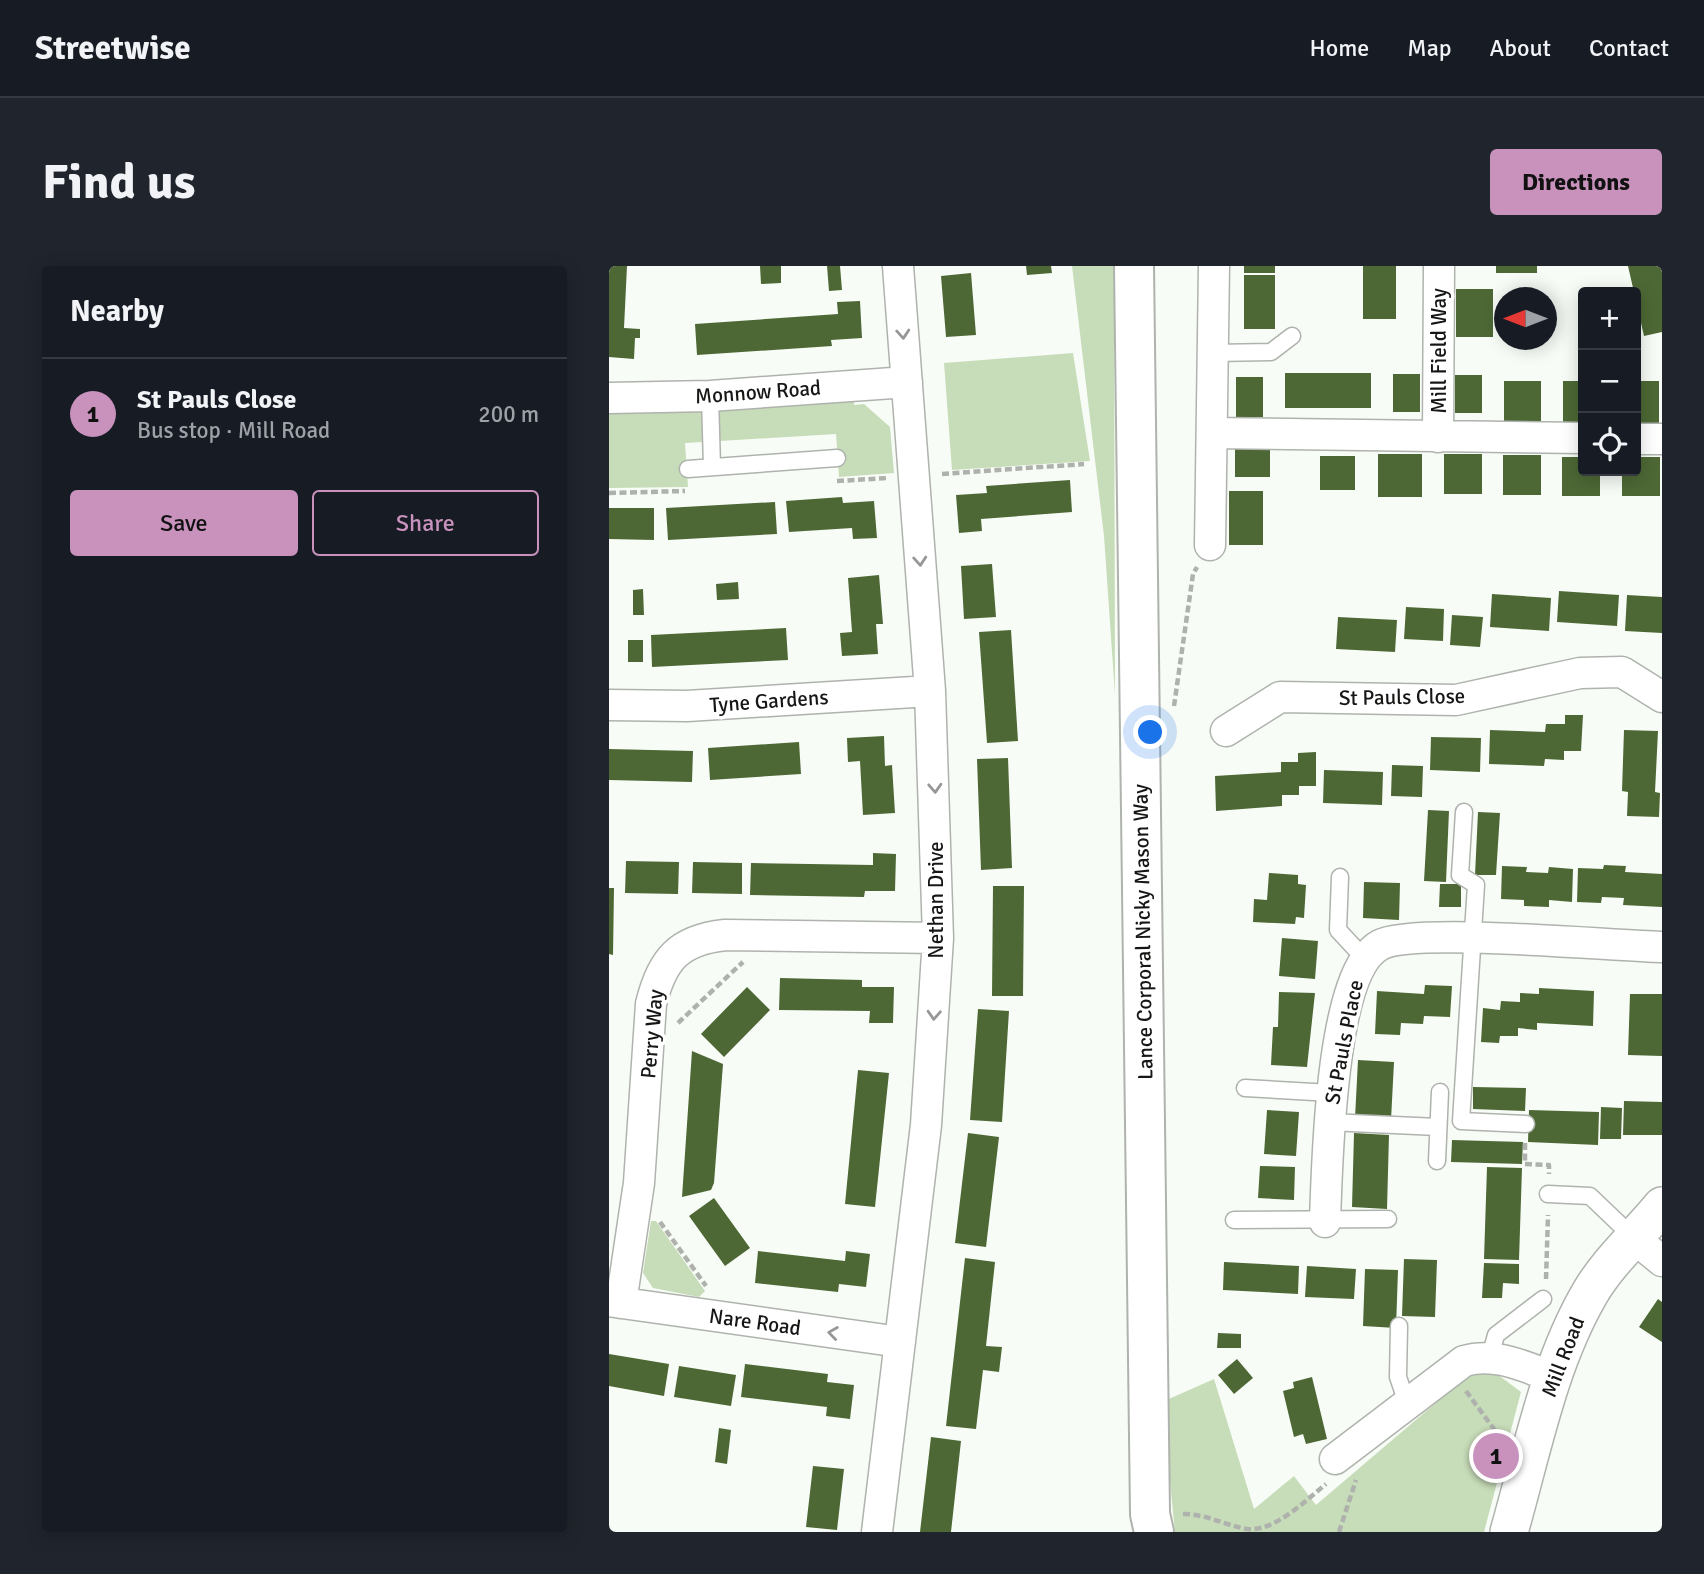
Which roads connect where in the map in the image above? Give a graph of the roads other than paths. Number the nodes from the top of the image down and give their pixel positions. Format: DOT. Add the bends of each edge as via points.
graph roads {
  1 [pos="898,266"];
  2 [pos="1134,266"];
  3 [pos="1214,266"];
  4 [pos="1439,266"];
  5 [pos="1292,336"];
  6 [pos="1213,353"];
  7 [pos="907,382"];
  8 [pos="710,396"];
  9 [pos="609,398"];
  10 [pos="1212,433"];
  11 [pos="1438,437"];
  12 [pos="1578,438"];
  13 [pos="1641,439"];
  14 [pos="1662,439"];
  15 [pos="837,457"];
  16 [pos="712,467"];
  17 [pos="688,469"];
  18 [pos="1210,545"];
  19 [pos="930,691"];
  20 [pos="1662,696"];
  21 [pos="609,705"];
  22 [pos="1226,731"];
  23 [pos="1464,811"];
  24 [pos="1340,877"];
  25 [pos="938,938"];
  26 [pos="1473,939"];
  27 [pos="1662,947"];
  28 [pos="1364,958"];
  29 [pos="1245,1088"];
  30 [pos="1440,1092"];
  31 [pos="1330,1108"];
  32 [pos="1526,1124"];
  33 [pos="1438,1127"];
  34 [pos="1437,1161"];
  35 [pos="1548,1195"];
  36 [pos="1662,1206"];
  37 [pos="1388,1219"];
  38 [pos="1234,1220"];
  39 [pos="1325,1222"];
  40 [pos="1648,1250"];
  41 [pos="1543,1299"];
  42 [pos="615,1302"];
  43 [pos="1399,1326"];
  44 [pos="900,1342"];
  45 [pos="1490,1357"];
  46 [pos="1553,1377"];
  47 [pos="1407,1403"];
  48 [pos="1347,1465"];
  49 [pos="1150,1526"];
  50 [pos="877,1532"];
  51 [pos="1509,1532"];
  1 -- 7 [label="street, Nethan Drive, one-way"];
  2 -- 49 [label="main road, Lance Corporal Nicky Mason Way"];
  3 -- 6 [label="street"];
  4 -- 11 [label="street, Mill Field Way"];
  5 -- 6 [label="lane" via="1271,352"];
  6 -- 10 [label="street"];
  7 -- 8 [label="street, Monnow Road"];
  7 -- 19 [label="street, Nethan Drive, one-way"];
  8 -- 9 [label="street, Monnow Road"];
  8 -- 16 [label="lane"];
  10 -- 11 [label="street"];
  10 -- 18 [label="street"];
  11 -- 12 [label="street"];
  13 -- 14 [label="street"];
  15 -- 16 [label="lane"];
  16 -- 17 [label="lane"];
  19 -- 21 [label="street, Tyne Gardens" via="687,706"];
  19 -- 25 [label="street, Nethan Drive, one-way"];
  20 -- 22 [label="street, St Pauls Close" via="1622,672 1580,673 1456,700 1280,697"];
  23 -- 26 [label="lane" via="1460,875 1476,885"];
  24 -- 28 [label="lane" via="1338,930"];
  25 -- 42 [label="street, Perry Way" via="699,938 675,952 657,977 651,1004 638,1190"];
  25 -- 44 [label="street, Nethan Drive, one-way" via="926,1125"];
  26 -- 27 [label="street, St Pauls Place"];
  26 -- 28 [label="street, St Pauls Place" via="1401,940 1380,945"];
  26 -- 32 [label="lane" via="1461,1121"];
  28 -- 31 [label="street, St Pauls Place" via="1352,985"];
  29 -- 31 [label="lane"];
  30 -- 33 [label="lane"];
  31 -- 33 [label="lane"];
  31 -- 39 [label="street, St Pauls Place"];
  33 -- 34 [label="lane"];
  35 -- 40 [label="lane" via="1590,1196"];
  36 -- 40 [label="street, Mill Road"];
  37 -- 39 [label="lane"];
  38 -- 39 [label="lane"];
  40 -- 46 [label="street, Mill Road" via="1591,1291"];
  41 -- 45 [label="lane" via="1496,1335"];
  44 -- 42 [label="street, Nare Road, one-way"];
  43 -- 47 [label="lane" via="1398,1377"];
  44 -- 50 [label="street, Nethan Drive"];
  45 -- 46 [label="street"];
  45 -- 47 [label="street" via="1464,1361"];
  46 -- 51 [label="street, Mill Road"];
  47 -- 48 [label="street"];
}
